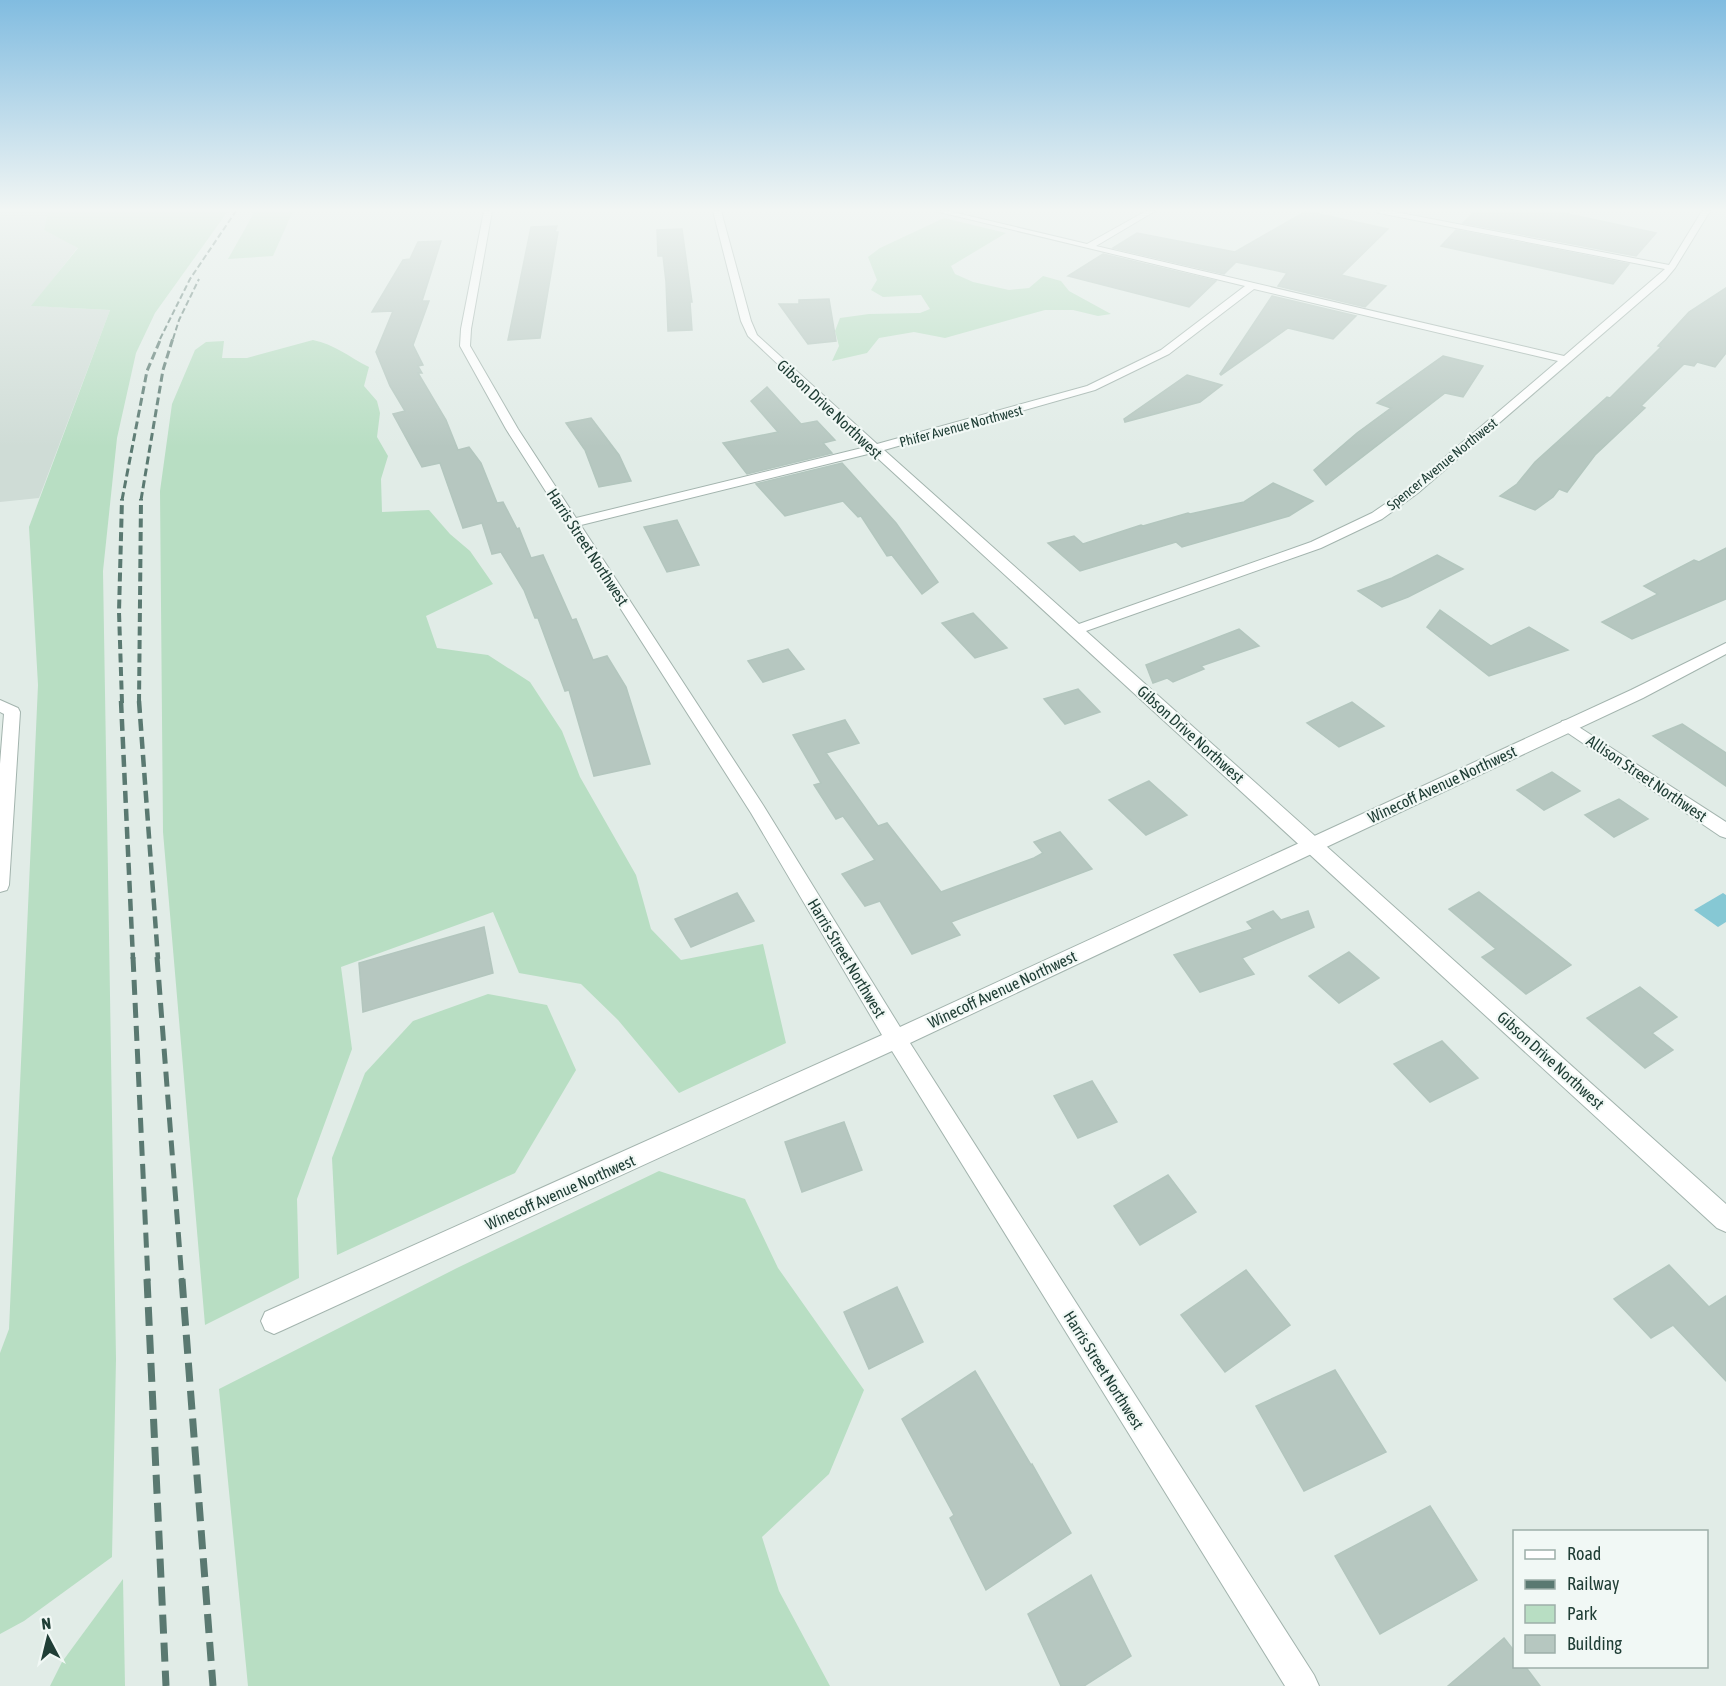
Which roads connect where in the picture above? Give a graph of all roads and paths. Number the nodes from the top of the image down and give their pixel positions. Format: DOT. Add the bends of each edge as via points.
graph roads {
  1 [pos="473,290"];
  2 [pos="738,290"];
  3 [pos="1247,290"];
  4 [pos="1273,290"];
  5 [pos="1646,290"];
  6 [pos="1566,360"];
  7 [pos="874,449"];
  8 [pos="573,524"];
  9 [pos="1076,630"];
  10 [pos="1726,648"];
  11 [pos="0,705"];
  12 [pos="1568,725"];
  13 [pos="1726,831"];
  14 [pos="1313,844"];
  15 [pos="0,885"];
  16 [pos="896,1039"];
  17 [pos="1726,1220"];
  18 [pos="274,1321"];
  19 [pos="1303,1686"];
  1 -- 8 [label="street, Harris Street Northwest" via="465,346"];
  2 -- 7 [label="street, Gibson Drive Northwest" via="753,336"];
  3 -- 7 [label="street, Phifer Avenue Northwest" via="1165,352 1091,388"];
  4 -- 6 [label="street"];
  5 -- 6 [label="street, Spencer Avenue Northwest"];
  6 -- 9 [label="street, Spencer Avenue Northwest" via="1414,490 1377,516 1316,545"];
  7 -- 8 [label="street, Phifer Avenue Northwest"];
  7 -- 9 [label="street, Gibson Drive Northwest"];
  8 -- 16 [label="street, Harris Street Northwest" via="757,809"];
  9 -- 14 [label="street, Gibson Drive Northwest"];
  10 -- 12 [label="street, Winecoff Avenue Northwest"];
  11 -- 15 [label="street" via="12,712"];
  12 -- 13 [label="street, Allison Street Northwest"];
  12 -- 14 [label="street, Winecoff Avenue Northwest"];
  14 -- 16 [label="street, Winecoff Avenue Northwest"];
  14 -- 17 [label="street, Gibson Drive Northwest"];
  16 -- 18 [label="street, Winecoff Avenue Northwest"];
  16 -- 19 [label="street, Harris Street Northwest"];
}
